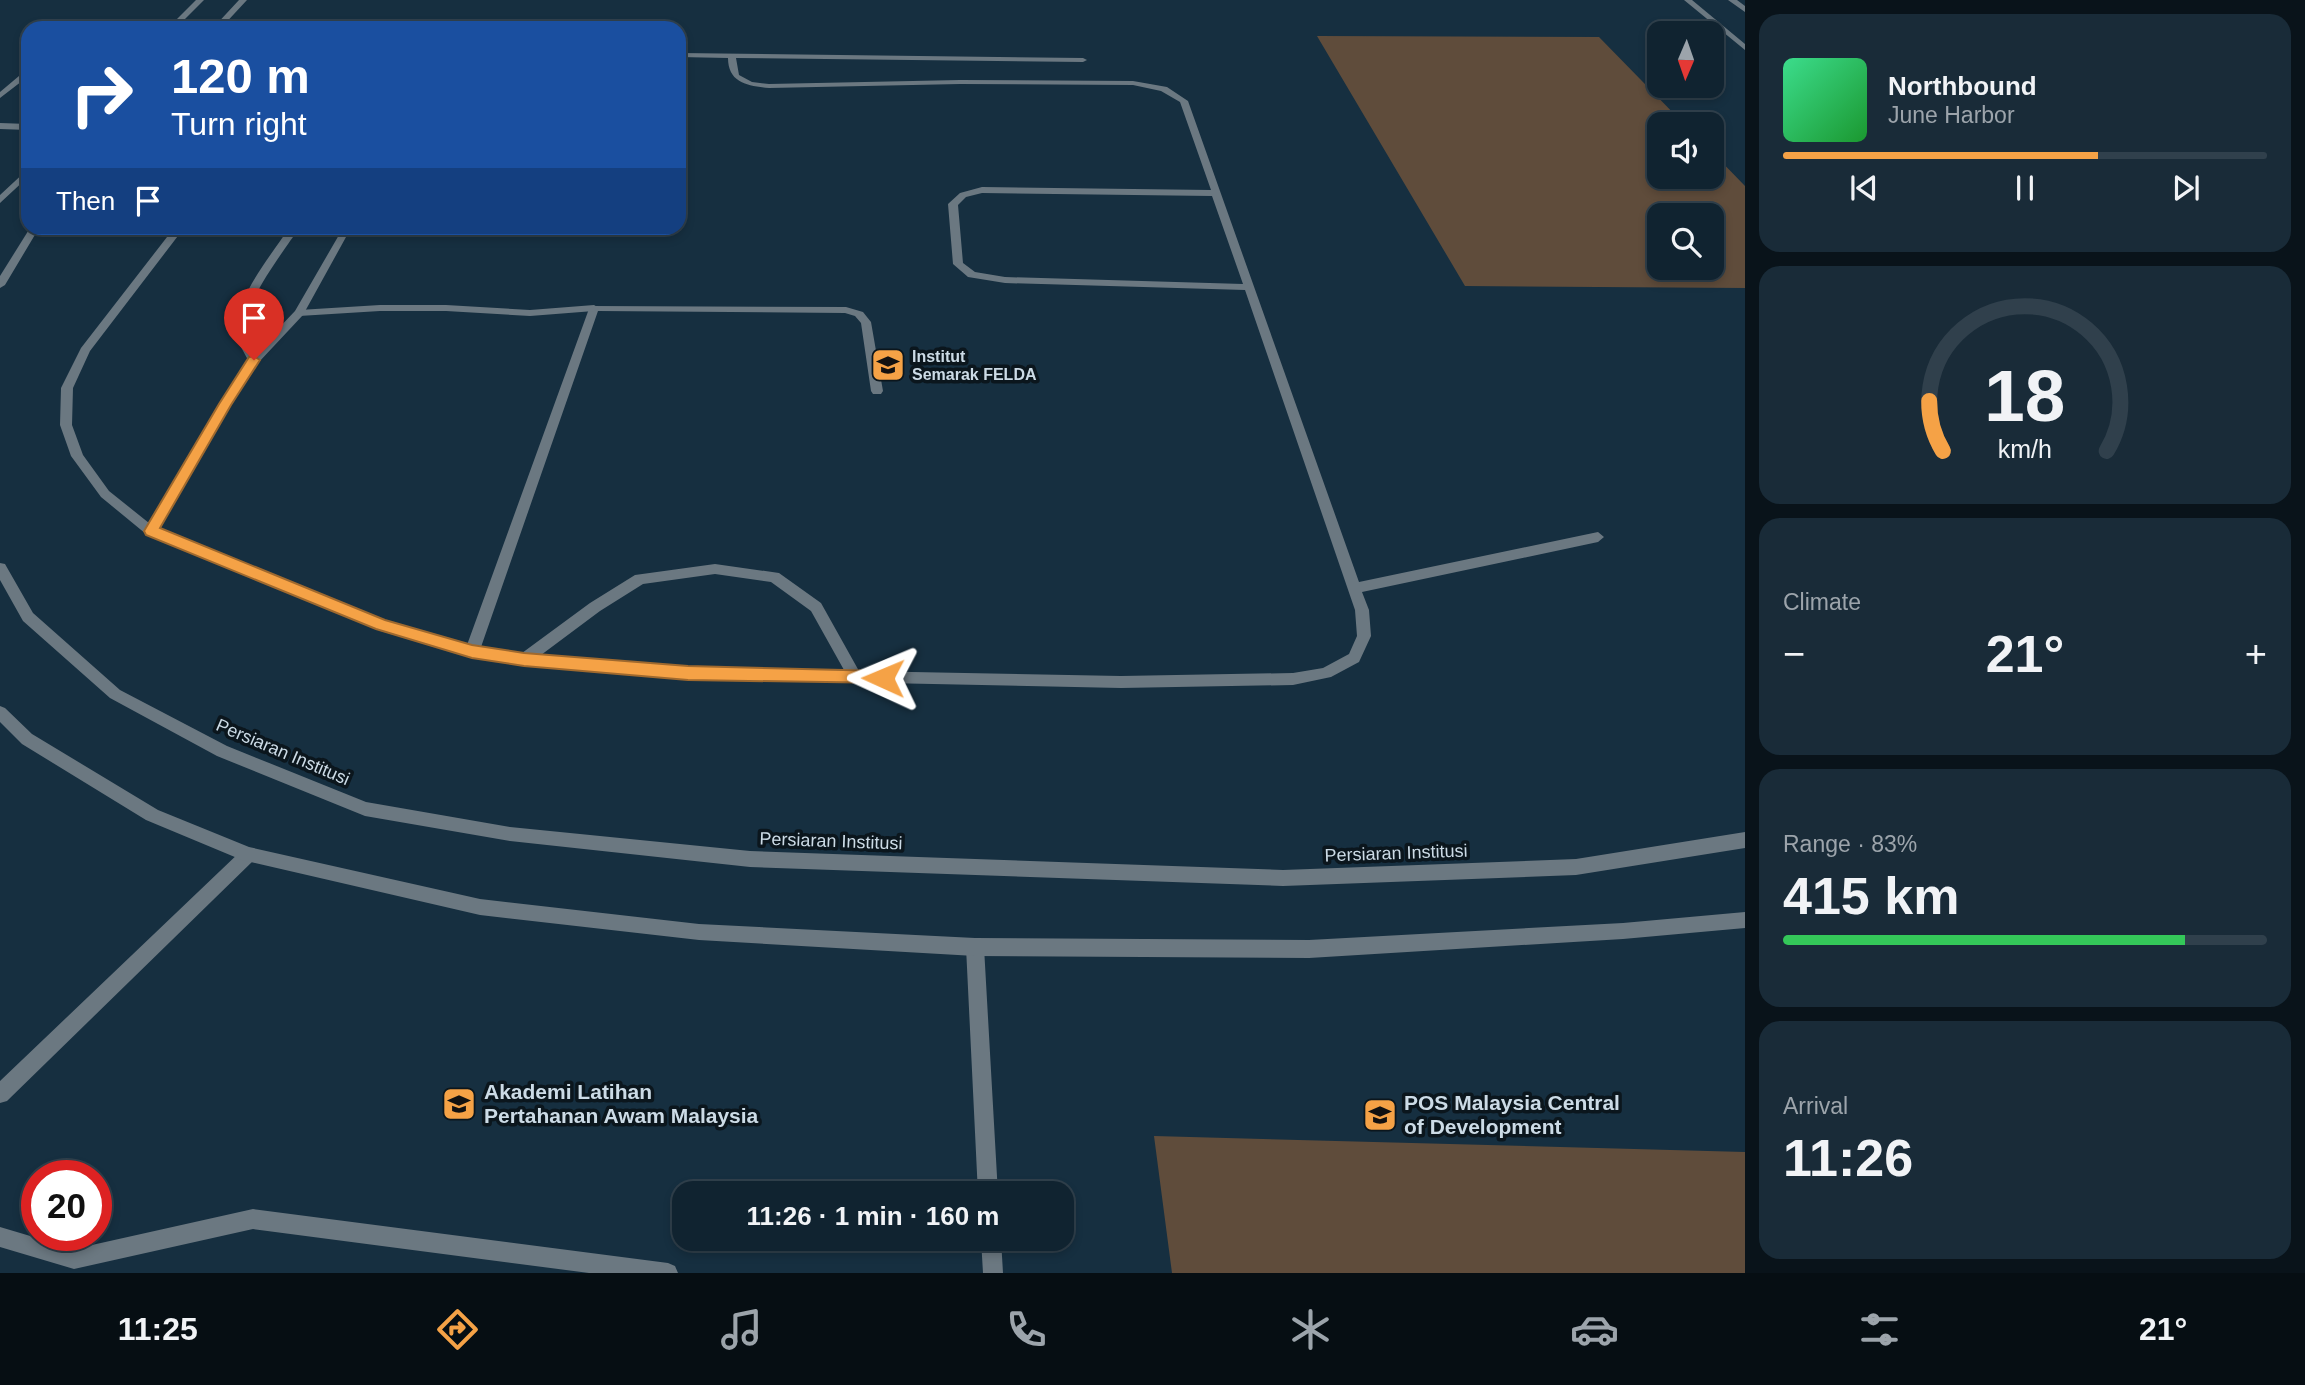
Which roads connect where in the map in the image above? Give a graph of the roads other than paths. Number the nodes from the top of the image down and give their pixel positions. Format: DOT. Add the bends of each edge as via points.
graph roads {
  1 [pos="200,0"];
  2 [pos="243,0"];
  3 [pos="1688,0"];
  4 [pos="1732,0"];
  5 [pos="1745,10"];
  6 [pos="179,21"];
  7 [pos="223,21"];
  8 [pos="1745,48"];
  9 [pos="686,55"];
  10 [pos="732,55"];
  11 [pos="1083,60"];
  12 [pos="21,79"];
  13 [pos="0,96"];
  14 [pos="0,126"];
  15 [pos="21,127"];
  16 [pos="21,179"];
  17 [pos="1216,193"];
  18 [pos="0,200"];
  19 [pos="30,235"];
  20 [pos="174,235"];
  21 [pos="290,235"];
  22 [pos="343,235"];
  23 [pos="0,285"];
  24 [pos="1250,287"];
  25 [pos="594,308"];
  26 [pos="299,313"];
  27 [pos="254,360"];
  28 [pos="877,391"];
  29 [pos="151,531"];
  30 [pos="1598,537"];
  31 [pos="0,568"];
  32 [pos="1354,588"];
  33 [pos="472,652"];
  34 [pos="524,659"];
  35 [pos="856,678"];
  36 [pos="0,712"];
  37 [pos="1745,840"];
  38 [pos="248,855"];
  39 [pos="1745,920"];
  40 [pos="975,947"];
  41 [pos="0,1094"];
  42 [pos="987,1181"];
  43 [pos="0,1237"];
  44 [pos="992,1251"];
  45 [pos="668,1273"];
  46 [pos="993,1273"];
  1 -- 6 [label="street"];
  2 -- 7 [label="street"];
  3 -- 8 [label="street"];
  4 -- 5 [label="street"];
  9 -- 10 [label="street"];
  10 -- 11 [label="street"];
  10 -- 17 [label="street" via="736,76 750,84 769,86 1133,83 1164,89 1184,101"];
  12 -- 13 [label="street"];
  14 -- 15 [label="street"];
  16 -- 18 [label="street"];
  17 -- 24 [label="street"];
  17 -- 24 [label="street" via="982,190 963,194 953,204 958,264 972,275 1005,281"];
  19 -- 23 [label="street"];
  20 -- 29 [label="street" via="85,350 67,388 66,425 77,456 105,494"];
  21 -- 27 [label="street" via="248,303 241,323 240,338"];
  22 -- 26 [label="street"];
  24 -- 32 [label="street"];
  25 -- 26 [label="street" via="530,313 380,308"];
  25 -- 28 [label="street" via="846,310 866,322"];
  25 -- 33 [label="street"];
  26 -- 27 [label="street"];
  27 -- 29 [label="street"];
  29 -- 33 [label="street" via="381,625"];
  30 -- 32 [label="street"];
  31 -- 37 [label="street, Persiaran Institusi" via="28,617 115,694 222,751 365,808 510,834 750,859 1283,878 1576,867"];
  32 -- 35 [label="street" via="1364,636 1354,657 1326,673 1293,679"];
  33 -- 34 [label="street"];
  34 -- 35 [label="street" via="688,673"];
  34 -- 35 [label="street" via="640,579 715,569 774,577 816,607"];
  36 -- 38 [label="street" via="27,739 152,815"];
  38 -- 40 [label="street" via="480,907 699,932"];
  38 -- 41 [label="street"];
  39 -- 40 [label="street" via="1623,932 1309,949"];
  40 -- 42 [label="street"];
  43 -- 45 [label="street" via="74,1259 253,1219"];
  44 -- 46 [label="street"];
}
